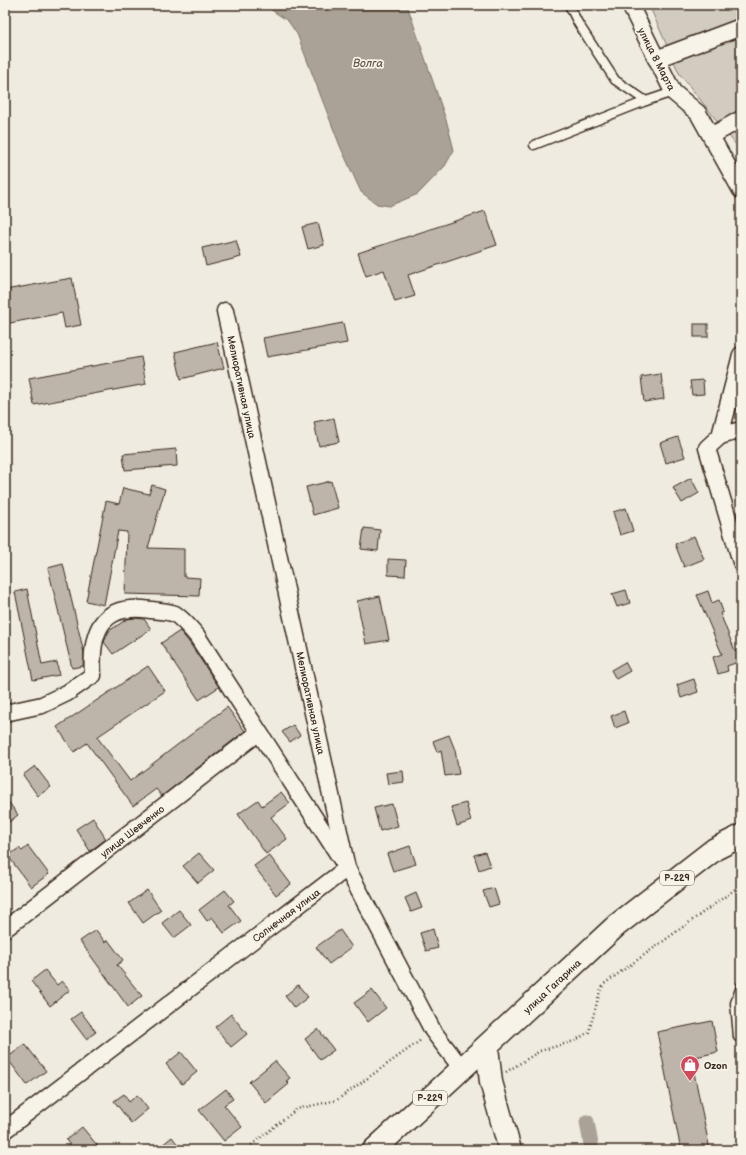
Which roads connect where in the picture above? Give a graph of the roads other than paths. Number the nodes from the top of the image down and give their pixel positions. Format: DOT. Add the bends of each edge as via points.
graph roads {
  1 [pos="569,5"];
  2 [pos="630,5"];
  3 [pos="741,27"];
  4 [pos="656,59"];
  5 [pos="673,92"];
  6 [pos="646,101"];
  7 [pos="741,119"];
  8 [pos="711,136"];
  9 [pos="534,145"];
  10 [pos="741,190"];
  11 [pos="225,311"];
  12 [pos="741,355"];
  13 [pos="741,430"];
  14 [pos="720,436"];
  15 [pos="741,562"];
  16 [pos="5,713"];
  17 [pos="258,733"];
  18 [pos="741,836"];
  19 [pos="347,868"];
  20 [pos="5,929"];
  21 [pos="741,986"];
  22 [pos="738,1037"];
  23 [pos="487,1047"];
  24 [pos="462,1069"];
  25 [pos="5,1130"];
  26 [pos="374,1150"];
  27 [pos="510,1150"];
  1 -- 6 [label="lane" via="615,80"];
  2 -- 4 [label="street, улица 8 Марта"];
  3 -- 4 [label="street"];
  4 -- 5 [label="street, улица 8 Марта"];
  5 -- 6 [label="lane"];
  5 -- 8 [label="street, улица 8 Марта" via="698,113"];
  6 -- 9 [label="lane"];
  7 -- 8 [label="street"];
  8 -- 10 [label="street, улица 8 Марта"];
  11 -- 19 [label="street, Мелиоративная улица"];
  12 -- 14 [label="street"];
  13 -- 14 [label="street"];
  14 -- 15 [label="street" via="707,448"];
  16 -- 17 [label="street" via="42,705 67,693 93,675 92,654 100,624 114,612 143,609 175,614 197,636"];
  17 -- 19 [label="street"];
  17 -- 20 [label="street, улица Шевченко"];
  18 -- 23 [label="main road, улица Гагарина / Р-229" via="715,849 617,925"];
  19 -- 24 [label="street, Мелиоративная улица" via="433,1031"];
  19 -- 25 [label="street, Солнечная улица"];
  21 -- 22 [label="lane" via="735,1003"];
  23 -- 24 [label="main road, улица Гагарина / Р-229"];
  23 -- 27 [label="main road" via="491,1082"];
  24 -- 26 [label="main road, улица Гагарина / Р-229"];
}
